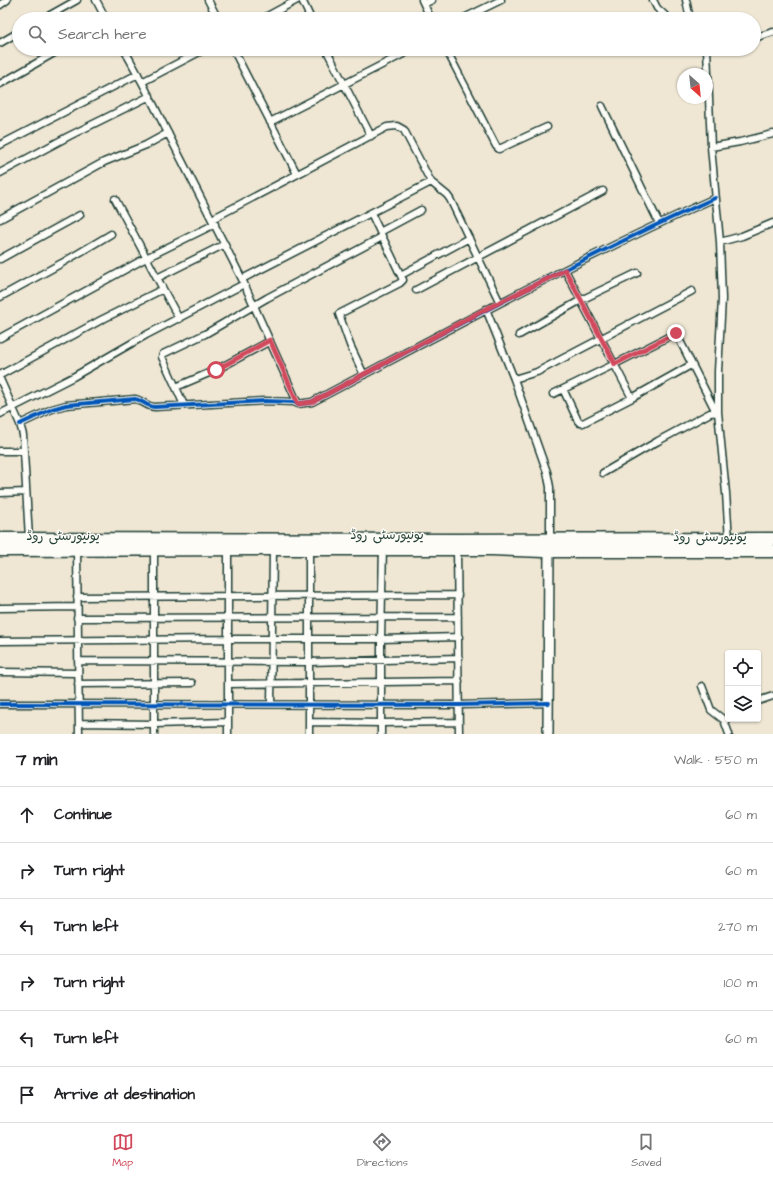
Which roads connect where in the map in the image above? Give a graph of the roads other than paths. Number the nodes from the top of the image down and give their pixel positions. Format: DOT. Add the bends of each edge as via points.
graph roads {
  1 [pos="7,0"];
  2 [pos="77,0"];
  3 [pos="96,0"];
  4 [pos="208,0"];
  5 [pos="297,0"];
  6 [pos="302,0"];
  7 [pos="432,0"];
  8 [pos="501,0"];
  9 [pos="653,0"];
  10 [pos="686,0"];
  11 [pos="423,2"];
  12 [pos="0,5"];
  13 [pos="56,12"];
  14 [pos="102,12"];
  15 [pos="214,12"];
  16 [pos="275,12"];
  17 [pos="308,12"];
  18 [pos="428,12"];
  19 [pos="476,12"];
  20 [pos="661,12"];
  21 [pos="689,12"];
  22 [pos="773,32"];
  23 [pos="12,36"];
  24 [pos="761,36"];
  25 [pos="0,43"];
  26 [pos="49,56"];
  27 [pos="128,56"];
  28 [pos="192,56"];
  29 [pos="237,56"];
  30 [pos="330,56"];
  31 [pos="400,56"];
  32 [pos="450,56"];
  33 [pos="708,56"];
  34 [pos="138,74"];
  35 [pos="142,82"];
  36 [pos="0,84"];
  37 [pos="345,85"];
  38 [pos="150,96"];
  39 [pos="602,106"];
  40 [pos="270,122"];
  41 [pos="547,127"];
  42 [pos="168,133"];
  43 [pos="773,134"];
  44 [pos="371,136"];
  45 [pos="0,145"];
  46 [pos="711,147"];
  47 [pos="0,173"];
  48 [pos="297,174"];
  49 [pos="431,182"];
  50 [pos="603,191"];
  51 [pos="715,198"];
  52 [pos="115,199"];
  53 [pos="421,210"];
  54 [pos="371,213"];
  55 [pos="80,215"];
  56 [pos="0,219"];
  57 [pos="213,221"];
  58 [pos="659,223"];
  59 [pos="773,223"];
  60 [pos="111,234"];
  61 [pos="381,235"];
  62 [pos="469,238"];
  63 [pos="720,242"];
  64 [pos="225,244"];
  65 [pos="478,256"];
  66 [pos="146,258"];
  67 [pos="0,259"];
  68 [pos="565,270"];
  69 [pos="637,273"];
  70 [pos="401,275"];
  71 [pos="157,278"];
  72 [pos="243,282"];
  73 [pos="163,288"];
  74 [pos="416,290"];
  75 [pos="692,291"];
  76 [pos="0,297"];
  77 [pos="581,300"];
  78 [pos="500,303"];
  79 [pos="254,306"];
  80 [pos="486,309"];
  81 [pos="179,319"];
  82 [pos="518,335"];
  83 [pos="0,338"];
  84 [pos="601,338"];
  85 [pos="270,340"];
  86 [pos="615,364"];
  87 [pos="691,365"];
  88 [pos="0,375"];
  89 [pos="364,375"];
  90 [pos="0,379"];
  91 [pos="514,379"];
  92 [pos="176,387"];
  93 [pos="563,389"];
  94 [pos="553,394"];
  95 [pos="632,398"];
  96 [pos="298,404"];
  97 [pos="184,405"];
  98 [pos="13,407"];
  99 [pos="716,412"];
  100 [pos="0,414"];
  101 [pos="20,424"];
  102 [pos="0,451"];
  103 [pos="24,451"];
  104 [pos="603,473"];
  105 [pos="26,492"];
  106 [pos="0,493"];
  107 [pos="29,538"];
  108 [pos="0,539"];
  109 [pos="773,539"];
  110 [pos="729,540"];
  111 [pos="274,544"];
  112 [pos="383,544"];
  113 [pos="457,545"];
  114 [pos="549,546"];
  115 [pos="228,549"];
  116 [pos="309,549"];
  117 [pos="0,550"];
  118 [pos="77,550"];
  119 [pos="154,550"];
  120 [pos="773,551"];
  121 [pos="458,595"];
  122 [pos="228,596"];
  123 [pos="273,596"];
  124 [pos="382,596"];
  125 [pos="77,597"];
  126 [pos="154,597"];
  127 [pos="309,597"];
  128 [pos="77,607"];
  129 [pos="0,608"];
  130 [pos="272,617"];
  131 [pos="309,617"];
  132 [pos="458,617"];
  133 [pos="77,618"];
  134 [pos="154,618"];
  135 [pos="228,618"];
  136 [pos="381,618"];
  137 [pos="459,637"];
  138 [pos="228,639"];
  139 [pos="272,639"];
  140 [pos="309,639"];
  141 [pos="381,639"];
  142 [pos="154,640"];
  143 [pos="0,641"];
  144 [pos="78,641"];
  145 [pos="458,658"];
  146 [pos="380,660"];
  147 [pos="78,661"];
  148 [pos="272,661"];
  149 [pos="154,662"];
  150 [pos="228,662"];
  151 [pos="309,662"];
  152 [pos="0,672"];
  153 [pos="78,673"];
  154 [pos="459,681"];
  155 [pos="381,682"];
  156 [pos="154,683"];
  157 [pos="192,683"];
  158 [pos="309,683"];
  159 [pos="78,684"];
  160 [pos="228,684"];
  161 [pos="272,684"];
  162 [pos="702,686"];
  163 [pos="773,696"];
  164 [pos="761,700"];
  165 [pos="549,703"];
  166 [pos="0,704"];
  167 [pos="78,704"];
  168 [pos="154,704"];
  169 [pos="228,704"];
  170 [pos="271,704"];
  171 [pos="309,704"];
  172 [pos="381,705"];
  173 [pos="459,705"];
  174 [pos="725,718"];
  175 [pos="228,722"];
  176 [pos="309,722"];
  177 [pos="459,722"];
  178 [pos="727,722"];
  179 [pos="79,723"];
  180 [pos="381,723"];
  181 [pos="154,724"];
  182 [pos="79,734"];
  183 [pos="154,734"];
  184 [pos="228,734"];
  185 [pos="309,734"];
  186 [pos="381,734"];
  187 [pos="459,734"];
  188 [pos="548,734"];
  189 [pos="729,734"];
  1 -- 12 [label="street"];
  2 -- 13 [label="street"];
  3 -- 14 [label="street"];
  4 -- 15 [label="street"];
  5 -- 16 [label="street"];
  6 -- 17 [label="street"];
  7 -- 11 [label="street"];
  8 -- 19 [label="street"];
  9 -- 20 [label="street"];
  10 -- 21 [label="street"];
  11 -- 18 [label="street"];
  22 -- 24 [label="street"];
  23 -- 25 [label="street"];
  26 -- 36 [label="street"];
  27 -- 34 [label="street"];
  28 -- 35 [label="street"];
  29 -- 40 [label="street"];
  30 -- 37 [label="street"];
  31 -- 37 [label="street"];
  32 -- 41 [label="street" via="499,149"];
  33 -- 46 [label="street"];
  34 -- 35 [label="street"];
  34 -- 45 [label="street"];
  35 -- 38 [label="street"];
  37 -- 40 [label="street"];
  37 -- 44 [label="street"];
  38 -- 42 [label="street"];
  38 -- 47 [label="street"];
  39 -- 58 [label="street"];
  40 -- 48 [label="street"];
  42 -- 56 [label="street" via="84,172"];
  42 -- 57 [label="street"];
  43 -- 46 [label="street"];
  44 -- 48 [label="street"];
  44 -- 49 [label="street" via="387,127 397,126 404,130"];
  46 -- 51 [label="street"];
  48 -- 57 [label="street"];
  49 -- 54 [label="street"];
  49 -- 62 [label="street" via="447,195"];
  50 -- 65 [label="street"];
  51 -- 58 [label="street"];
  51 -- 63 [label="street"];
  52 -- 66 [label="street"];
  53 -- 61 [label="street"];
  54 -- 61 [label="street"];
  54 -- 72 [label="street"];
  55 -- 67 [label="street"];
  57 -- 64 [label="street"];
  57 -- 66 [label="street"];
  58 -- 68 [label="street"];
  59 -- 63 [label="street"];
  60 -- 76 [label="street"];
  61 -- 70 [label="street"];
  61 -- 79 [label="street"];
  62 -- 65 [label="street"];
  62 -- 70 [label="street"];
  63 -- 99 [label="street" via="722,299"];
  64 -- 71 [label="street"];
  64 -- 72 [label="street"];
  65 -- 74 [label="street"];
  65 -- 78 [label="street"];
  66 -- 71 [label="street"];
  66 -- 83 [label="street"];
  68 -- 77 [label="street"];
  68 -- 78 [label="street"];
  69 -- 77 [label="street"];
  70 -- 89 [label="street" via="403,280 400,283 339,314"];
  71 -- 73 [label="street"];
  72 -- 79 [label="street"];
  72 -- 81 [label="street"];
  73 -- 81 [label="street"];
  73 -- 88 [label="street"];
  75 -- 84 [label="street"];
  77 -- 82 [label="street"];
  77 -- 84 [label="street"];
  78 -- 80 [label="street"];
  79 -- 85 [label="street"];
  79 -- 92 [label="street" via="163,354 162,357"];
  80 -- 89 [label="street"];
  80 -- 91 [label="street"];
  81 -- 98 [label="street"];
  84 -- 86 [label="street"];
  84 -- 91 [label="street" via="537,372"];
  85 -- 92 [label="street" via="216,370"];
  85 -- 96 [label="street"];
  86 -- 87 [label="street" via="676,333"];
  86 -- 93 [label="street"];
  86 -- 95 [label="street"];
  87 -- 95 [label="street"];
  87 -- 99 [label="street"];
  89 -- 96 [label="street" via="312,402"];
  90 -- 98 [label="street"];
  91 -- 114 [label="street" via="547,472 550,487"];
  92 -- 97 [label="street"];
  93 -- 94 [label="street"];
  93 -- 95 [label="street" via="580,423"];
  96 -- 97 [label="street" via="265,401"];
  97 -- 101 [label="street" via="151,407 138,399 77,403 52,409"];
  98 -- 100 [label="street"];
  98 -- 101 [label="street"];
  99 -- 104 [label="street" via="658,441"];
  99 -- 110 [label="street"];
  101 -- 103 [label="street"];
  102 -- 103 [label="street"];
  103 -- 105 [label="street"];
  105 -- 106 [label="street"];
  105 -- 107 [label="street"];
  107 -- 108 [label="highway, یونیورسٹی روڈ"];
  107 -- 111 [label="highway, یونیورسٹی روڈ"];
  109 -- 110 [label="highway, یونیورسٹی روڈ"];
  110 -- 114 [label="highway, یونیورسٹی روڈ"];
  111 -- 112 [label="highway, یونیورسٹی روڈ"];
  111 -- 115 [label="highway, یونیورسٹی روڈ"];
  111 -- 116 [label="highway, یونیورسٹی روڈ"];
  111 -- 123 [label="street"];
  112 -- 113 [label="highway, یونیورسٹی روڈ"];
  112 -- 116 [label="highway, یونیورسٹی روڈ"];
  112 -- 124 [label="street"];
  113 -- 114 [label="highway, یونیورسٹی روڈ" via="492,549"];
  113 -- 121 [label="street"];
  114 -- 120 [label="highway, یونیورسٹی روڈ"];
  114 -- 165 [label="street"];
  115 -- 119 [label="highway, یونیورسٹی روڈ"];
  115 -- 122 [label="street"];
  116 -- 127 [label="street"];
  117 -- 118 [label="highway, یونیورسٹی روڈ"];
  118 -- 119 [label="highway, یونیورسٹی روڈ"];
  118 -- 125 [label="street"];
  119 -- 126 [label="street"];
  121 -- 124 [label="street"];
  121 -- 132 [label="street"];
  122 -- 123 [label="street"];
  122 -- 126 [label="street"];
  122 -- 135 [label="street"];
  123 -- 127 [label="street"];
  123 -- 130 [label="street"];
  124 -- 127 [label="street"];
  124 -- 136 [label="street"];
  125 -- 126 [label="street"];
  125 -- 128 [label="street"];
  126 -- 134 [label="street"];
  127 -- 131 [label="street"];
  128 -- 129 [label="street"];
  128 -- 133 [label="street"];
  130 -- 131 [label="street"];
  130 -- 135 [label="street"];
  130 -- 139 [label="street"];
  131 -- 136 [label="street"];
  131 -- 140 [label="street"];
  132 -- 136 [label="street"];
  132 -- 137 [label="street"];
  133 -- 134 [label="street"];
  133 -- 144 [label="street"];
  134 -- 135 [label="street"];
  134 -- 142 [label="street"];
  135 -- 138 [label="street"];
  136 -- 141 [label="street"];
  137 -- 141 [label="street"];
  137 -- 145 [label="street"];
  138 -- 139 [label="street"];
  138 -- 142 [label="street"];
  138 -- 150 [label="street"];
  139 -- 140 [label="street"];
  139 -- 148 [label="street"];
  140 -- 141 [label="street"];
  140 -- 151 [label="street"];
  141 -- 146 [label="street"];
  142 -- 144 [label="street"];
  142 -- 149 [label="street"];
  143 -- 144 [label="street"];
  144 -- 147 [label="street"];
  145 -- 146 [label="street"];
  145 -- 154 [label="street"];
  146 -- 151 [label="street"];
  146 -- 155 [label="street"];
  147 -- 149 [label="street"];
  147 -- 153 [label="street"];
  148 -- 150 [label="street"];
  148 -- 151 [label="street"];
  148 -- 161 [label="street"];
  149 -- 150 [label="street"];
  149 -- 156 [label="street"];
  150 -- 160 [label="street"];
  151 -- 158 [label="street"];
  152 -- 153 [label="street"];
  153 -- 159 [label="street"];
  154 -- 155 [label="street"];
  154 -- 173 [label="street"];
  155 -- 158 [label="street"];
  155 -- 172 [label="street"];
  156 -- 157 [label="street"];
  156 -- 159 [label="street"];
  156 -- 168 [label="street"];
  158 -- 161 [label="street"];
  158 -- 171 [label="street"];
  159 -- 167 [label="street"];
  160 -- 161 [label="street"];
  160 -- 169 [label="street"];
  161 -- 170 [label="street"];
  162 -- 174 [label="street" via="710,710"];
  163 -- 164 [label="street"];
  165 -- 173 [label="street"];
  165 -- 188 [label="street"];
  166 -- 167 [label="street"];
  167 -- 168 [label="street"];
  167 -- 179 [label="street"];
  168 -- 169 [label="street"];
  168 -- 181 [label="street"];
  169 -- 170 [label="street"];
  169 -- 175 [label="street"];
  170 -- 171 [label="street"];
  171 -- 172 [label="street"];
  171 -- 176 [label="street"];
  172 -- 173 [label="street"];
  172 -- 180 [label="street"];
  173 -- 177 [label="street"];
  175 -- 181 [label="street"];
  175 -- 184 [label="street"];
  176 -- 180 [label="street"];
  176 -- 185 [label="street"];
  177 -- 180 [label="street"];
  177 -- 187 [label="street"];
  178 -- 189 [label="street"];
  179 -- 181 [label="street"];
  179 -- 182 [label="street"];
  180 -- 186 [label="street"];
  181 -- 183 [label="street"];
}
